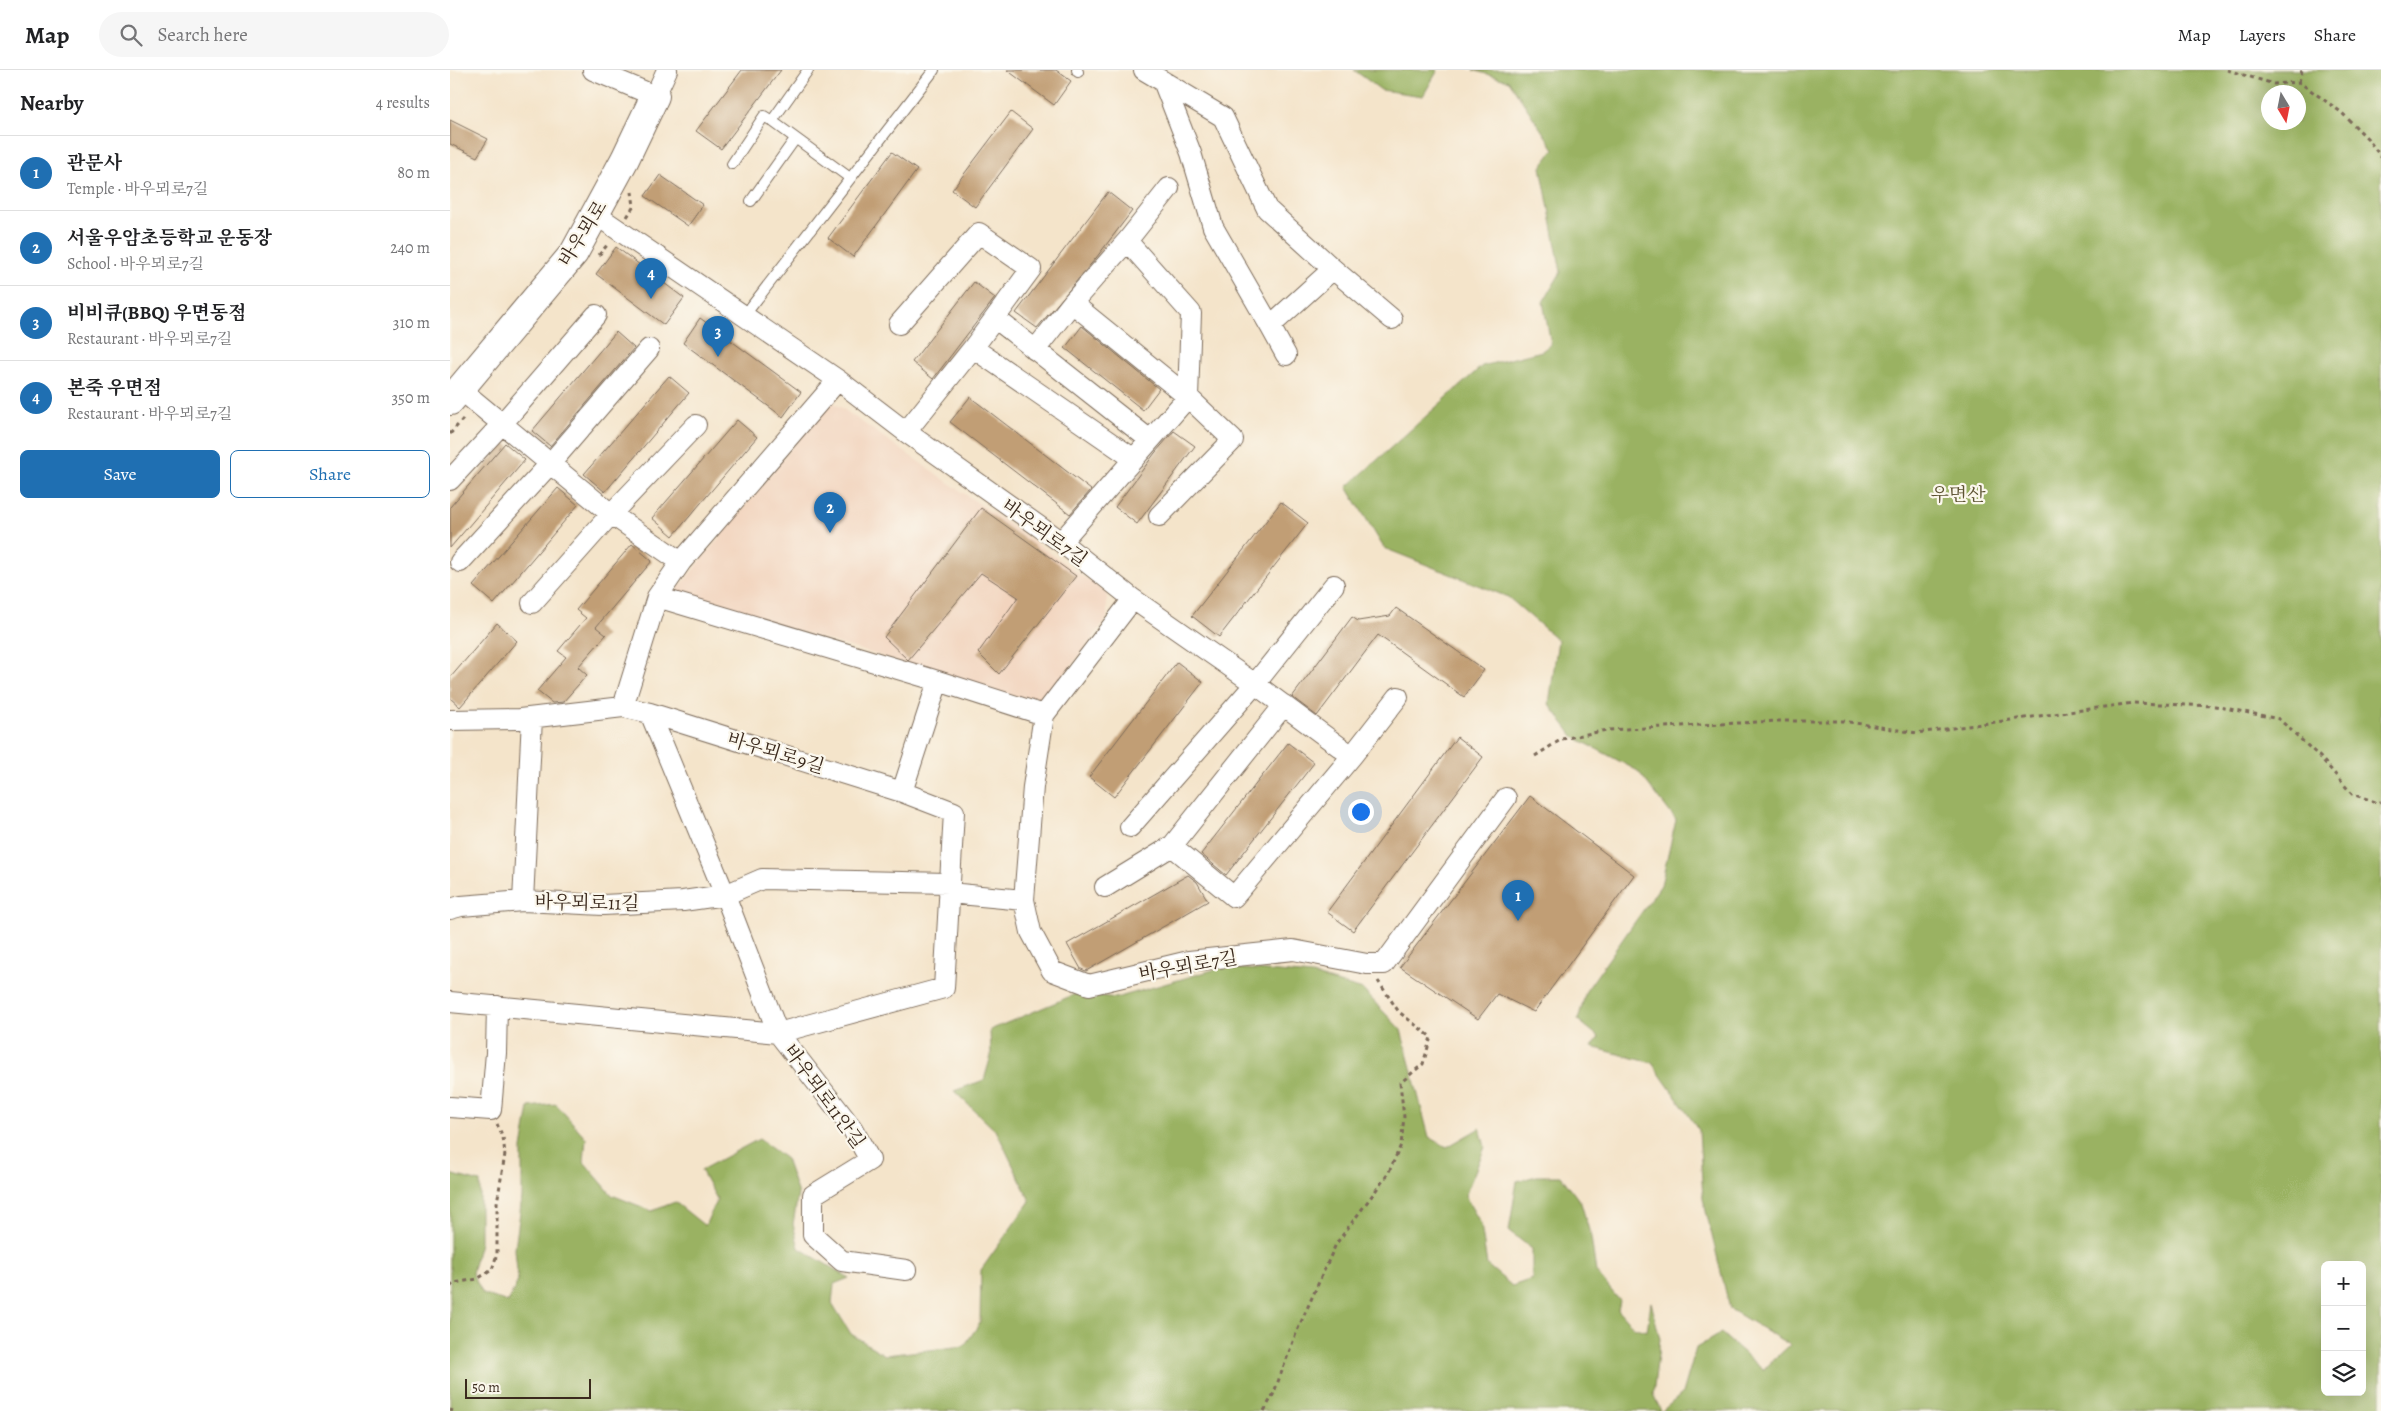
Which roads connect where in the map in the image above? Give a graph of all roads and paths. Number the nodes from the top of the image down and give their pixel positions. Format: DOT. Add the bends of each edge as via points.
graph roads {
  1 [pos="594,70"];
  2 [pos="667,70"];
  3 [pos="808,70"];
  4 [pos="934,70"];
  5 [pos="1144,70"];
  6 [pos="2227,70"];
  7 [pos="2302,70"];
  8 [pos="1163,82"];
  9 [pos="2299,82"];
  10 [pos="655,96"];
  11 [pos="772,121"];
  12 [pos="795,139"];
  13 [pos="2381,157"];
  14 [pos="732,164"];
  15 [pos="850,178"];
  16 [pos="1169,188"];
  17 [pos="751,201"];
  18 [pos="595,214"];
  19 [pos="1126,241"];
  20 [pos="1332,269"];
  21 [pos="1072,303"];
  22 [pos="596,315"];
  23 [pos="744,316"];
  24 [pos="995,318"];
  25 [pos="1392,319"];
  26 [pos="899,324"];
  27 [pos="1270,326"];
  28 [pos="973,348"];
  29 [pos="649,349"];
  30 [pos="1035,350"];
  31 [pos="1286,355"];
  32 [pos="838,380"];
  33 [pos="455,395"];
  34 [pos="1188,397"];
  35 [pos="502,424"];
  36 [pos="696,425"];
  37 [pos="906,432"];
  38 [pos="1150,440"];
  39 [pos="1134,459"];
  40 [pos="549,465"];
  41 [pos="450,480"];
  42 [pos="611,514"];
  43 [pos="1159,516"];
  44 [pos="1061,542"];
  45 [pos="460,562"];
  46 [pos="681,562"];
  47 [pos="1334,585"];
  48 [pos="657,597"];
  49 [pos="1133,599"];
  50 [pos="532,603"];
  51 [pos="938,680"];
  52 [pos="1256,684"];
  53 [pos="1398,697"];
  54 [pos="623,706"];
  55 [pos="1284,706"];
  56 [pos="650,713"];
  57 [pos="1044,715"];
  58 [pos="532,718"];
  59 [pos="450,720"];
  60 [pos="1352,756"];
  61 [pos="1535,756"];
  62 [pos="902,792"];
  63 [pos="1506,798"];
  64 [pos="2381,802"];
  65 [pos="1130,827"];
  66 [pos="1172,846"];
  67 [pos="949,888"];
  68 [pos="1105,888"];
  69 [pos="725,896"];
  70 [pos="1024,900"];
  71 [pos="522,901"];
  72 [pos="450,909"];
  73 [pos="1367,964"];
  74 [pos="450,1002"];
  75 [pos="496,1006"];
  76 [pos="778,1033"];
  77 [pos="450,1106"];
  78 [pos="491,1110"];
  79 [pos="906,1270"];
  80 [pos="450,1287"];
  81 [pos="1264,1411"];
  1 -- 10 [label="street"];
  2 -- 10 [label="street, 바우뫼로"];
  3 -- 11 [label="lane"];
  4 -- 15 [label="lane"];
  5 -- 8 [label="street"];
  6 -- 9 [label="path" via="2274,84"];
  7 -- 9 [label="path"];
  8 -- 20 [label="street" via="1224,117 1267,210"];
  8 -- 27 [label="street" via="1191,153 1213,227"];
  9 -- 13 [label="path" via="2341,112"];
  10 -- 18 [label="street, 바우뫼로"];
  11 -- 12 [label="lane"];
  11 -- 14 [label="lane" via="764,116"];
  12 -- 15 [label="lane"];
  12 -- 17 [label="lane"];
  15 -- 23 [label="lane"];
  16 -- 19 [label="street"];
  18 -- 23 [label="street, 바우뫼로7길"];
  18 -- 33 [label="street, 바우뫼로" via="574,253"];
  19 -- 21 [label="street"];
  19 -- 34 [label="street" via="1191,313"];
  20 -- 25 [label="street"];
  20 -- 27 [label="street"];
  21 -- 30 [label="street"];
  21 -- 34 [label="street"];
  22 -- 35 [label="street"];
  23 -- 32 [label="street, 바우뫼로7길"];
  24 -- 26 [label="street" via="1031,269 979,233"];
  24 -- 28 [label="street"];
  24 -- 30 [label="street"];
  27 -- 31 [label="street"];
  28 -- 37 [label="street"];
  28 -- 39 [label="street"];
  29 -- 40 [label="street"];
  30 -- 38 [label="street"];
  32 -- 37 [label="street, 바우뫼로7길"];
  32 -- 46 [label="street"];
  33 -- 35 [label="street"];
  34 -- 38 [label="street"];
  34 -- 43 [label="street" via="1233,440"];
  35 -- 40 [label="street"];
  35 -- 41 [label="street"];
  36 -- 42 [label="street"];
  37 -- 44 [label="street, 바우뫼로7길"];
  38 -- 39 [label="street"];
  39 -- 44 [label="street"];
  40 -- 42 [label="street"];
  40 -- 45 [label="street"];
  42 -- 46 [label="street"];
  42 -- 50 [label="street"];
  44 -- 49 [label="street, 바우뫼로7길"];
  46 -- 48 [label="street"];
  47 -- 52 [label="street"];
  48 -- 51 [label="street"];
  48 -- 54 [label="street"];
  49 -- 52 [label="street"];
  49 -- 57 [label="street, 바우뫼로7길"];
  51 -- 57 [label="street"];
  51 -- 62 [label="street"];
  52 -- 55 [label="street"];
  52 -- 65 [label="street"];
  53 -- 60 [label="street"];
  54 -- 56 [label="street, 바우뫼로9길"];
  54 -- 58 [label="street, 바우뫼로9길"];
  55 -- 60 [label="street"];
  55 -- 66 [label="street"];
  56 -- 62 [label="street, 바우뫼로9길"];
  56 -- 69 [label="street"];
  57 -- 70 [label="street, 바우뫼로7길" via="1033,787"];
  58 -- 59 [label="street, 바우뫼로9길"];
  58 -- 71 [label="street"];
  60 -- 66 [label="street" via="1234,897"];
  61 -- 64 [label="path" via="1562,739 1607,730 1843,721 1916,733 2133,703 2215,706 2279,719 2321,758 2352,794"];
  62 -- 67 [label="street, 바우뫼로9길" via="954,812"];
  63 -- 73 [label="street, 바우뫼로7길" via="1384,964"];
  66 -- 68 [label="street"];
  67 -- 69 [label="street, 바우뫼로11길" via="762,879"];
  67 -- 70 [label="street, 바우뫼로11길"];
  67 -- 76 [label="street, 바우뫼로11안길" via="944,988"];
  69 -- 71 [label="street, 바우뫼로11길" via="604,905"];
  69 -- 76 [label="street"];
  70 -- 73 [label="street, 바우뫼로7길" via="1032,932 1052,971 1089,985 1190,961 1293,950"];
  71 -- 72 [label="street, 바우뫼로11길"];
  73 -- 81 [label="path" via="1399,1012 1431,1037 1422,1064 1400,1083 1404,1117 1401,1145 1388,1174 1336,1244"];
  74 -- 75 [label="street, 바우뫼로11안길"];
  75 -- 76 [label="street, 바우뫼로11안길"];
  75 -- 78 [label="street"];
  76 -- 79 [label="street, 바우뫼로11안길" via="852,1128 870,1160 813,1196 813,1235 842,1261"];
  77 -- 78 [label="street"];
  78 -- 80 [label="path" via="503,1137 505,1154 497,1203 497,1254 492,1270 477,1279"];
}
